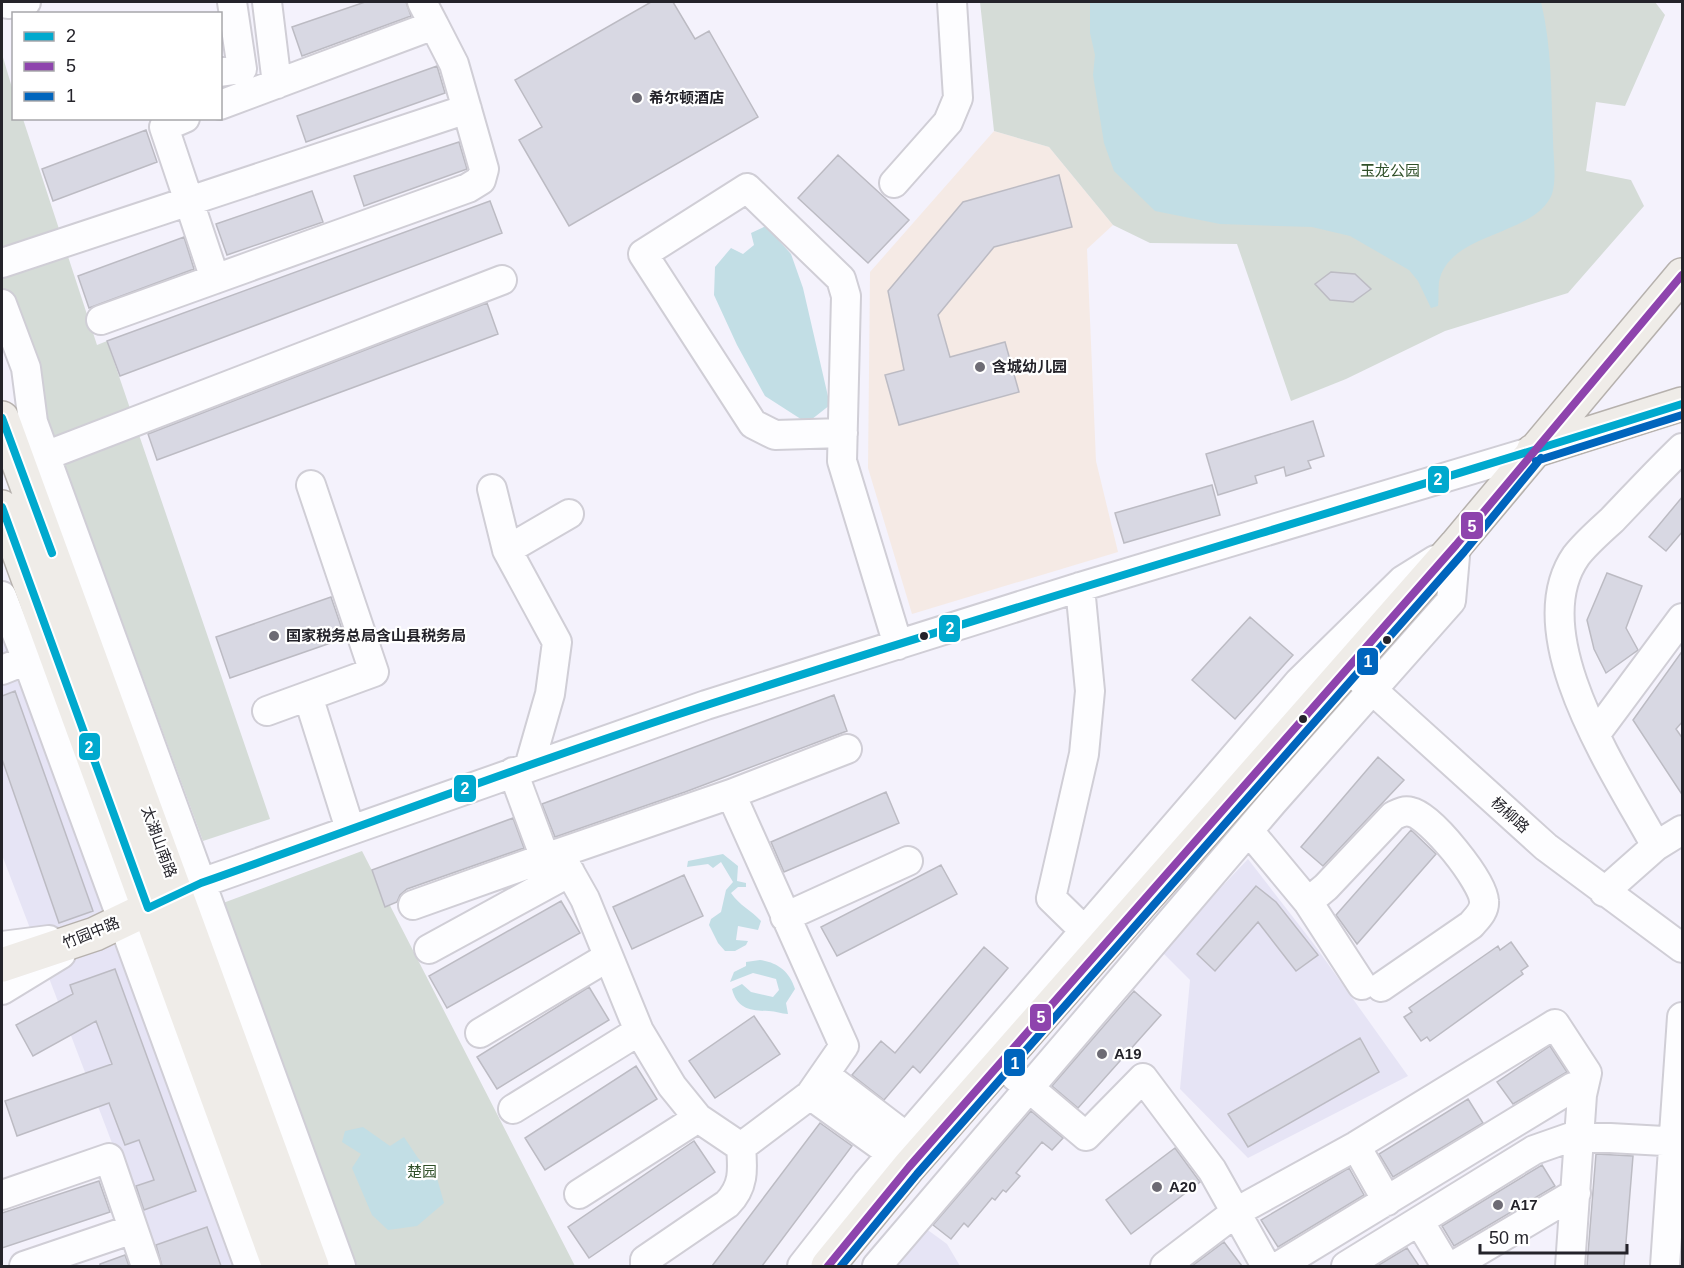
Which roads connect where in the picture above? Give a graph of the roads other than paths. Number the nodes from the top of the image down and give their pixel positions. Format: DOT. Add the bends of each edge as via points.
graph roads {
  1 [pos="232,2"];
  2 [pos="267,2"];
  3 [pos="952,2"];
  4 [pos="428,13"];
  5 [pos="231,70"];
  6 [pos="277,84"];
  7 [pos="222,104"];
  8 [pos="467,109"];
  9 [pos="180,120"];
  10 [pos="894,183"];
  11 [pos="189,202"];
  12 [pos="2,263"];
  13 [pos="1683,275"];
  14 [pos="215,279"];
  15 [pos="502,280"];
  16 [pos="2,304"];
  17 [pos="101,320"];
  18 [pos="1683,404"];
  19 [pos="2,418"];
  20 [pos="843,434"];
  21 [pos="1683,448"];
  22 [pos="1533,451"];
  23 [pos="33,461"];
  24 [pos="311,485"];
  25 [pos="492,489"];
  26 [pos="2,507"];
  27 [pos="570,514"];
  28 [pos="1456,545"];
  29 [pos="507,550"];
  30 [pos="1080,587"];
  31 [pos="2,596"];
  32 [pos="1683,618"];
  33 [pos="83,636"];
  34 [pos="898,645"];
  35 [pos="40,654"];
  36 [pos="1348,668"];
  37 [pos="2,670"];
  38 [pos="1372,690"];
  39 [pos="309,696"];
  40 [pos="267,711"];
  41 [pos="1595,735"];
  42 [pos="847,748"];
  43 [pos="521,770"];
  44 [pos="731,794"];
  45 [pos="350,829"];
  46 [pos="1683,830"];
  47 [pos="1249,831"];
  48 [pos="1656,846"];
  49 [pos="558,861"];
  50 [pos="908,861"];
  51 [pos="189,888"];
  52 [pos="1604,892"];
  53 [pos="1308,902"];
  54 [pos="413,905"];
  55 [pos="785,917"];
  56 [pos="122,921"];
  57 [pos="1093,939"];
  58 [pos="1683,948"];
  59 [pos="429,949"];
  60 [pos="608,957"];
  61 [pos="3,961"];
  62 [pos="1683,1017"];
  63 [pos="639,1031"];
  64 [pos="480,1033"];
  65 [pos="1000,1064"];
  66 [pos="818,1085"];
  67 [pos="1582,1095"];
  68 [pos="513,1109"];
  69 [pos="698,1118"];
  70 [pos="1580,1136"];
  71 [pos="1678,1141"];
  72 [pos="1356,1146"];
  73 [pos="741,1147"];
  74 [pos="908,1152"];
  75 [pos="1576,1193"];
  76 [pos="579,1194"];
  77 [pos="2,1195"];
  78 [pos="1391,1199"];
  79 [pos="1236,1212"];
  80 [pos="1415,1223"];
  81 [pos="132,1228"];
  82 [pos="24,1266"];
  83 [pos="146,1266"];
  84 [pos="249,1266"];
  85 [pos="279,1266"];
  86 [pos="312,1266"];
  87 [pos="341,1266"];
  88 [pos="645,1266"];
  89 [pos="801,1266"];
  90 [pos="828,1266"];
  91 [pos="877,1266"];
  92 [pos="1165,1266"];
  93 [pos="1266,1266"];
  94 [pos="1279,1266"];
  95 [pos="1346,1266"];
  96 [pos="1446,1266"];
  97 [pos="1453,1266"];
  98 [pos="1570,1266"];
  99 [pos="1665,1266"];
  1 -- 5 [label="street"];
  2 -- 6 [label="street"];
  3 -- 10 [label="street" via="957,98 954,110"];
  4 -- 6 [label="street"];
  4 -- 8 [label="street" via="454,64"];
  6 -- 7 [label="street"];
  8 -- 11 [label="street"];
  8 -- 14 [label="street" via="484,169 481,180"];
  9 -- 11 [label="street" via="164,127"];
  11 -- 12 [label="street"];
  11 -- 14 [label="street"];
  13 -- 22 [label="main road"];
  14 -- 17 [label="street"];
  15 -- 23 [label="street"];
  16 -- 23 [label="street" via="26,368"];
  18 -- 22 [label="main road"];
  19 -- 23 [label="main road, 太湖山南路"];
  20 -- 20 [label="street" via="846,296 841,279 747,188 643,254 753,424 775,435"];
  20 -- 34 [label="street" via="842,461"];
  21 -- 41 [label="street" via="1576,556 1563,583 1559,612 1566,657 1576,694"];
  22 -- 28 [label="main road"];
  22 -- 30 [label="street"];
  23 -- 33 [label="main road, 太湖山南路"];
  23 -- 51 [label="street"];
  24 -- 39 [label="street" via="374,672"];
  25 -- 29 [label="street"];
  26 -- 35 [label="main road"];
  27 -- 29 [label="street"];
  28 -- 36 [label="main road"];
  28 -- 38 [label="street" via="1451,601"];
  28 -- 57 [label="street" via="1403,580 1299,682"];
  29 -- 43 [label="street" via="557,642 550,694"];
  30 -- 34 [label="street"];
  30 -- 57 [label="street" via="1090,691 1084,754 1051,898"];
  31 -- 35 [label="street"];
  32 -- 41 [label="street"];
  33 -- 35 [label="street"];
  33 -- 51 [label="main road, 太湖山南路"];
  34 -- 43 [label="street" via="706,705"];
  35 -- 37 [label="street"];
  35 -- 56 [label="main road"];
  36 -- 38 [label="street, 杨柳路"];
  36 -- 57 [label="main road"];
  38 -- 47 [label="street"];
  38 -- 52 [label="street, 杨柳路" via="1546,847"];
  39 -- 40 [label="street"];
  39 -- 45 [label="street"];
  41 -- 48 [label="street"];
  42 -- 44 [label="street"];
  43 -- 45 [label="street"];
  43 -- 49 [label="street"];
  44 -- 49 [label="street"];
  44 -- 55 [label="street"];
  45 -- 51 [label="street"];
  46 -- 48 [label="street"];
  47 -- 53 [label="street"];
  47 -- 91 [label="street"];
  48 -- 52 [label="street"];
  49 -- 54 [label="street"];
  49 -- 59 [label="street"];
  49 -- 60 [label="street" via="585,899"];
  50 -- 55 [label="street"];
  51 -- 56 [label="main road, 竹园中路"];
  51 -- 86 [label="main road, 太湖山南路"];
  51 -- 87 [label="street"];
  52 -- 58 [label="street, 杨柳路"];
  53 -- 53 [label="street" via="1393,816 1413,812 1439,832 1482,890 1485,903 1482,914 1471,925 1372,986"];
  55 -- 66 [label="street" via="844,1046"];
  56 -- 61 [label="main road, 竹园中路"];
  56 -- 84 [label="street"];
  56 -- 85 [label="main road"];
  57 -- 65 [label="main road"];
  57 -- 74 [label="street"];
  60 -- 63 [label="street"];
  60 -- 64 [label="street"];
  62 -- 71 [label="street"];
  63 -- 68 [label="street"];
  63 -- 69 [label="street" via="672,1086"];
  65 -- 74 [label="main road"];
  65 -- 79 [label="street" via="1086,1136 1143,1078 1212,1170"];
  66 -- 73 [label="street"];
  66 -- 74 [label="street"];
  67 -- 70 [label="street"];
  67 -- 72 [label="street" via="1587,1073 1555,1024"];
  67 -- 78 [label="street" via="1573,1087"];
  69 -- 73 [label="street"];
  69 -- 76 [label="street"];
  70 -- 71 [label="street"];
  70 -- 75 [label="street"];
  70 -- 80 [label="street" via="1556,1140 1534,1150"];
  71 -- 99 [label="street"];
  72 -- 78 [label="street"];
  72 -- 79 [label="street"];
  73 -- 88 [label="street" via="743,1170 737,1194 645,1260"];
  74 -- 89 [label="street"];
  74 -- 90 [label="main road"];
  75 -- 97 [label="street"];
  75 -- 98 [label="street"];
  77 -- 81 [label="street" via="109,1158"];
  78 -- 80 [label="street"];
  78 -- 94 [label="street"];
  79 -- 92 [label="street"];
  79 -- 93 [label="street"];
  80 -- 95 [label="street"];
  80 -- 96 [label="street"];
  81 -- 82 [label="street"];
  81 -- 83 [label="street"];
}
